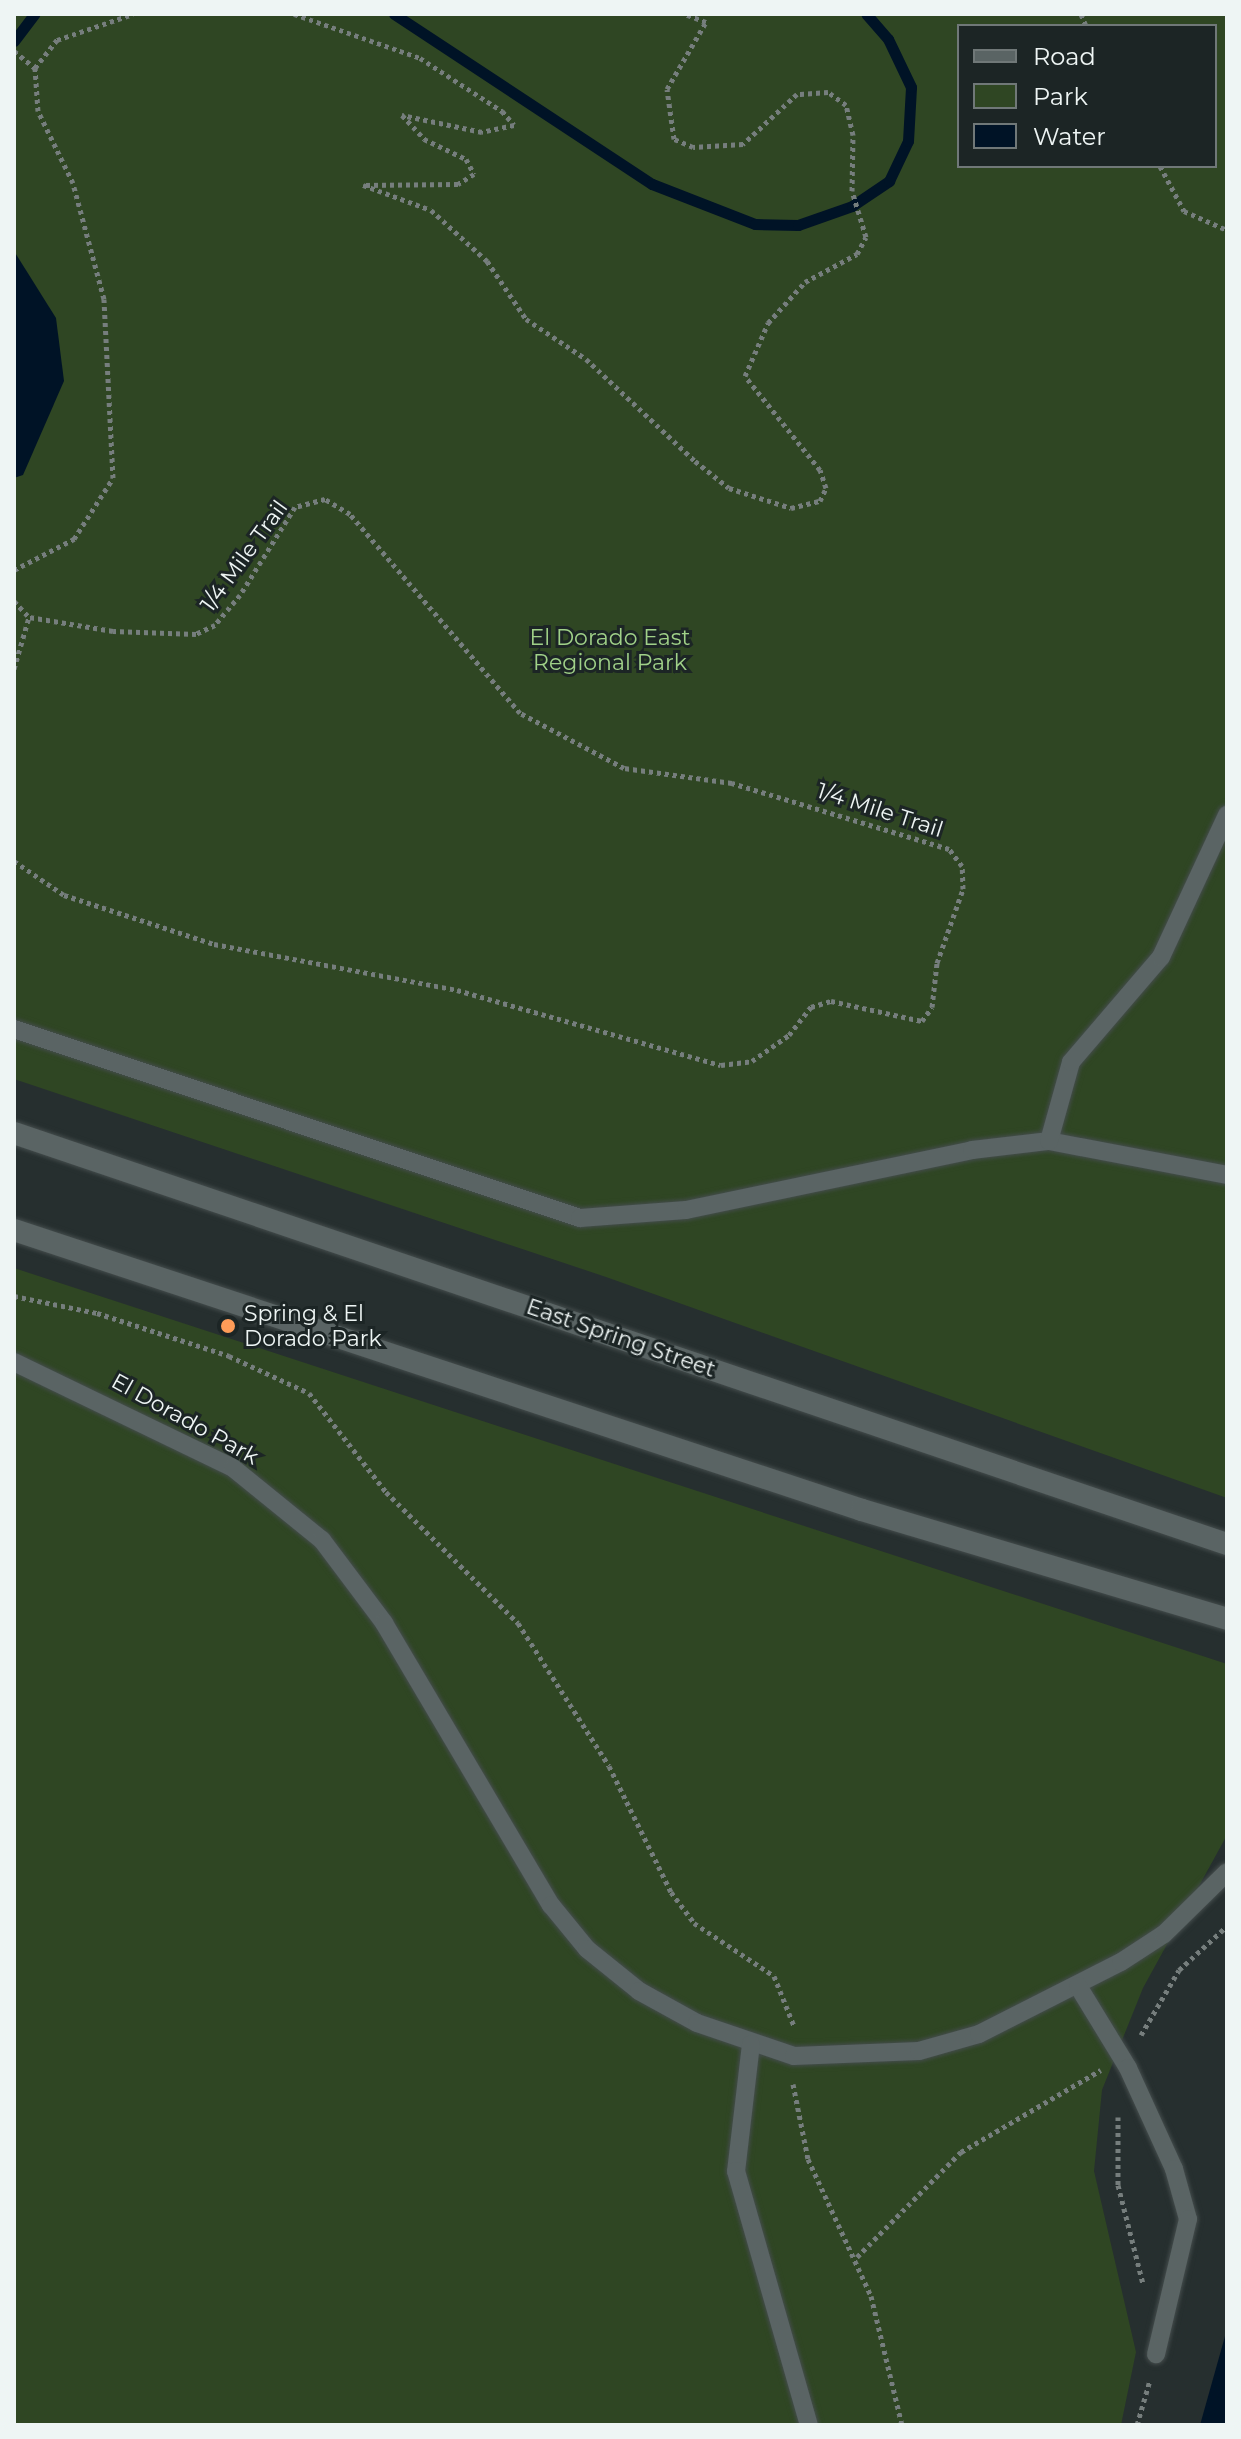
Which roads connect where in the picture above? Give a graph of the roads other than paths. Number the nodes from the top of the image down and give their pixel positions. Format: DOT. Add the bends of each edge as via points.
graph roads {
  1 [pos="1227,815"];
  2 [pos="14,1029"];
  3 [pos="14,1133"];
  4 [pos="1049,1141"];
  5 [pos="1227,1175"];
  6 [pos="14,1230"];
  7 [pos="14,1362"];
  8 [pos="1227,1544"];
  9 [pos="1227,1619"];
  10 [pos="1227,1872"];
  11 [pos="1078,1986"];
  12 [pos="751,2044"];
  13 [pos="1156,2354"];
  14 [pos="809,2425"];
  1 -- 4 [label="lane" via="1161,957 1071,1062"];
  2 -- 4 [label="lane" via="580,1218 686,1210 972,1150"];
  3 -- 8 [label="main road, East Spring Street"];
  4 -- 5 [label="lane"];
  6 -- 9 [label="main road" via="862,1510"];
  7 -- 12 [label="lane, El Dorado Park" via="233,1468 322,1540 384,1623 543,1892 587,1949 639,1991"];
  10 -- 11 [label="lane, El Dorado Park" via="1164,1934"];
  11 -- 12 [label="lane, El Dorado Park" via="979,2034 919,2051 847,2059"];
  11 -- 13 [label="lane" via="1128,2068 1174,2169 1188,2219"];
  12 -- 14 [label="lane" via="736,2171"];
}
